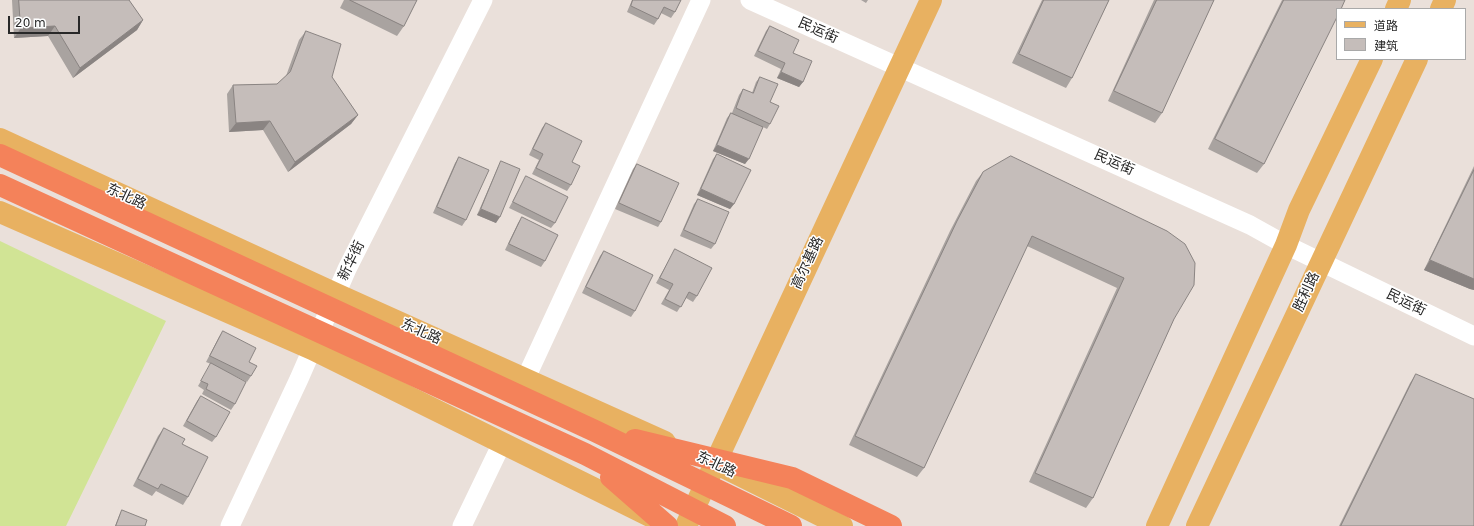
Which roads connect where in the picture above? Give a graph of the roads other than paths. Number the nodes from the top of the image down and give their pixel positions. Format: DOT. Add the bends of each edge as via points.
graph roads {
  1 [pos="483,0"];
  2 [pos="701,0"];
  3 [pos="750,0"];
  4 [pos="931,0"];
  5 [pos="1372,60"];
  6 [pos="1417,60"];
  7 [pos="899,67"];
  8 [pos="0,138"];
  9 [pos="0,155"];
  10 [pos="0,185"];
  11 [pos="0,212"];
  12 [pos="1286,245"];
  13 [pos="1322,262"];
  14 [pos="333,301"];
  15 [pos="1474,336"];
  16 [pos="312,349"];
  17 [pos="525,380"];
  18 [pos="595,431"];
  19 [pos="502,443"];
  20 [pos="585,454"];
  21 [pos="715,464"];
  22 [pos="230,526"];
  23 [pos="462,526"];
  24 [pos="669,526"];
  25 [pos="686,526"];
  26 [pos="725,526"];
  27 [pos="791,526"];
  28 [pos="842,526"];
  29 [pos="891,526"];
  30 [pos="1157,526"];
  31 [pos="1198,526"];
  1 -- 14 [label="street, 新华街"];
  2 -- 17 [label="street"];
  3 -- 7 [label="street, 民运街"];
  4 -- 7 [label="main road, 高尔基路"];
  5 -- 12 [label="main road" via="1299,210"];
  6 -- 13 [label="main road, 胜利路"];
  7 -- 12 [label="street, 民运街" via="1250,225"];
  7 -- 21 [label="main road, 高尔基路"];
  8 -- 14 [label="main road, 东北路"];
  9 -- 14 [label="highway, 东北路"];
  10 -- 20 [label="highway"];
  11 -- 16 [label="main road"];
  12 -- 13 [label="street, 民运街"];
  12 -- 30 [label="main road"];
  13 -- 15 [label="street, 民运街"];
  13 -- 31 [label="main road, 胜利路"];
  14 -- 16 [label="street, 新华街"];
  14 -- 17 [label="main road, 东北路"];
  14 -- 18 [label="highway, 东北路"];
  16 -- 19 [label="main road"];
  16 -- 22 [label="street, 新华街"];
  17 -- 21 [label="main road, 东北路"];
  18 -- 27 [label="highway, 东北路"];
  18 -- 29 [label="highway" via="792,478"];
  19 -- 23 [label="street"];
  19 -- 24 [label="main road"];
  20 -- 24 [label="highway"];
  20 -- 26 [label="highway"];
  21 -- 25 [label="main road, 高尔基路"];
  21 -- 28 [label="main road, 东北路"];
}
